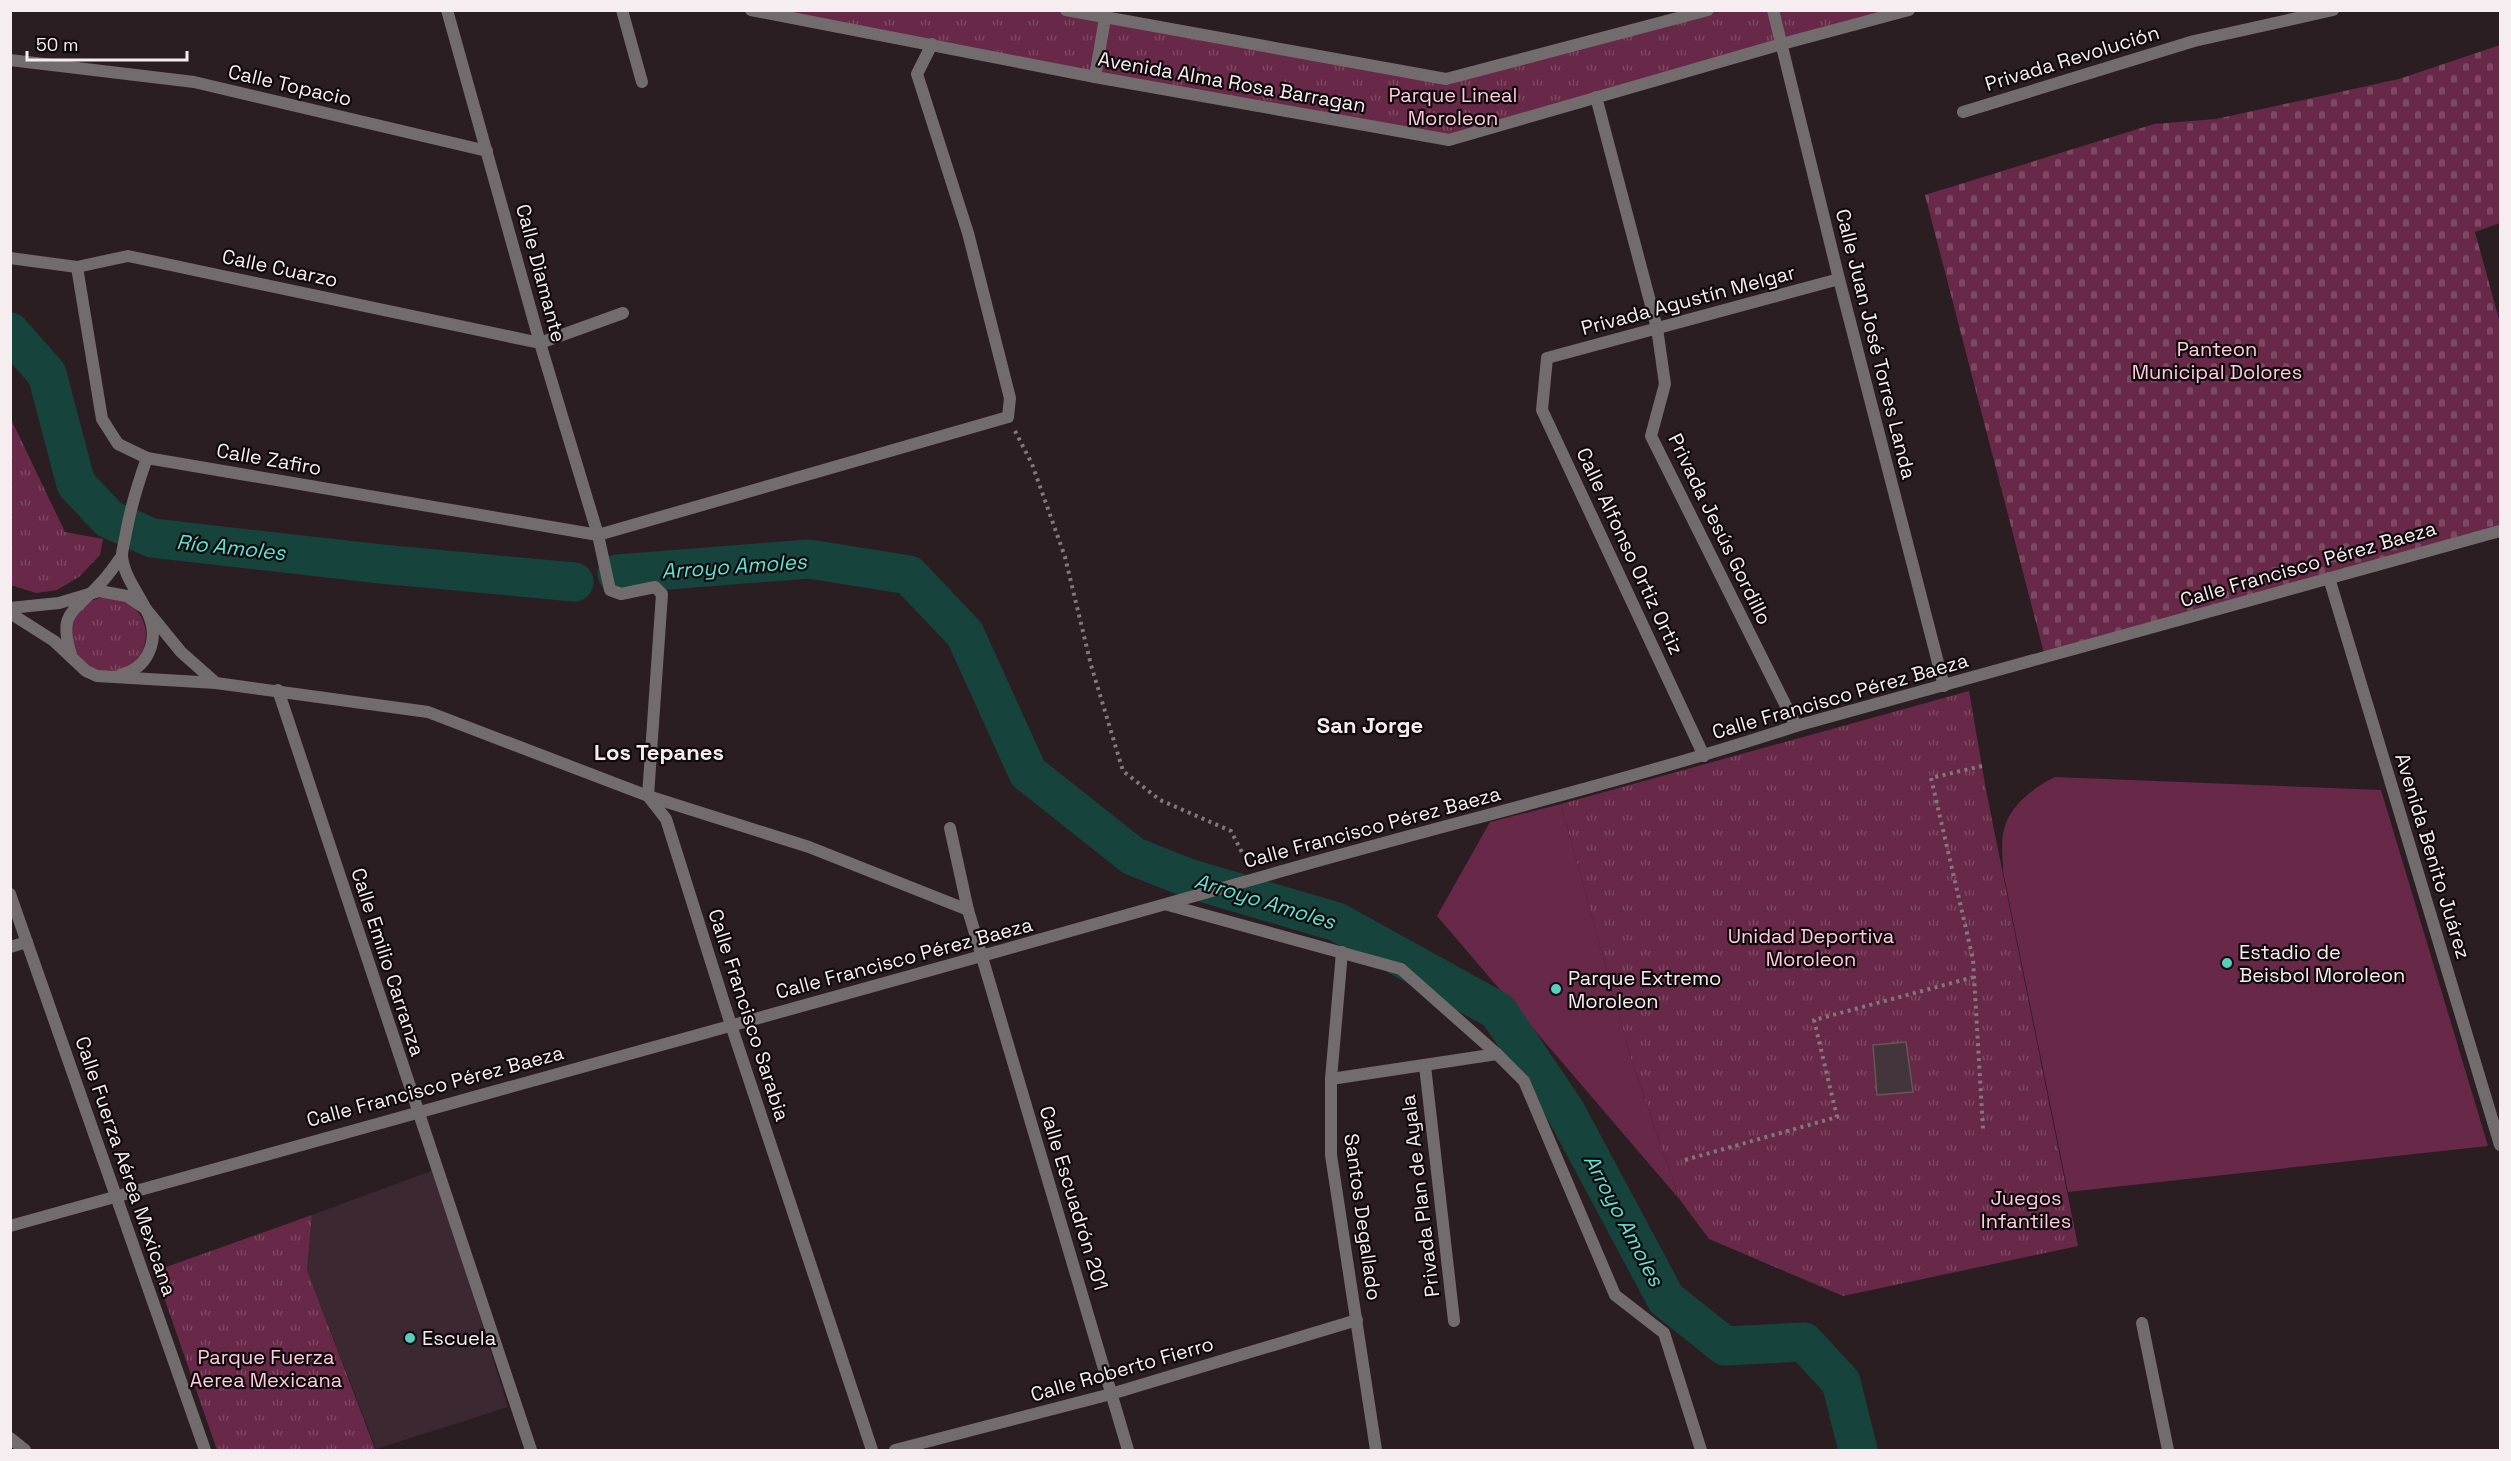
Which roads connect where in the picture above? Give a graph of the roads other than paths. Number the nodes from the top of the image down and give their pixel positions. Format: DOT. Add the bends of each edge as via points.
graph roads {
  1 [pos="447,10"];
  2 [pos="621,10"];
  3 [pos="751,10"];
  4 [pos="1066,10"];
  5 [pos="1708,10"];
  6 [pos="1773,10"];
  7 [pos="1910,10"];
  8 [pos="2333,10"];
  9 [pos="1105,18"];
  10 [pos="932,44"];
  11 [pos="1782,44"];
  12 [pos="10,60"];
  13 [pos="1095,77"];
  14 [pos="642,82"];
  15 [pos="1596,97"];
  16 [pos="1963,112"];
  17 [pos="488,151"];
  18 [pos="10,258"];
  19 [pos="77,267"];
  20 [pos="1839,279"];
  21 [pos="623,314"];
  22 [pos="1658,328"];
  23 [pos="540,343"];
  24 [pos="1547,358"];
  25 [pos="147,458"];
  26 [pos="2500,531"];
  27 [pos="599,540"];
  28 [pos="123,549"];
  29 [pos="2329,578"];
  30 [pos="92,592"];
  31 [pos="10,608"];
  32 [pos="146,609"];
  33 [pos="10,613"];
  34 [pos="71,658"];
  35 [pos="114,677"];
  36 [pos="216,683"];
  37 [pos="1944,686"];
  38 [pos="278,690"];
  39 [pos="1796,726"];
  40 [pos="1704,756"];
  41 [pos="648,796"];
  42 [pos="950,828"];
  43 [pos="10,894"];
  44 [pos="1170,903"];
  45 [pos="968,910"];
  46 [pos="27,942"];
  47 [pos="10,946"];
  48 [pos="1342,952"];
  49 [pos="982,957"];
  50 [pos="730,1025"];
  51 [pos="1497,1054"];
  52 [pos="1425,1066"];
  53 [pos="1331,1078"];
  54 [pos="416,1110"];
  55 [pos="2500,1145"];
  56 [pos="115,1196"];
  57 [pos="10,1226"];
  58 [pos="1357,1320"];
  59 [pos="1454,1321"];
  60 [pos="2142,1323"];
  61 [pos="1111,1394"];
  62 [pos="10,1438"];
  63 [pos="26,1450"];
  64 [pos="205,1450"];
  65 [pos="531,1450"];
  66 [pos="872,1450"];
  67 [pos="895,1450"];
  68 [pos="1128,1450"];
  69 [pos="1376,1450"];
  70 [pos="1701,1450"];
  71 [pos="2168,1450"];
  1 -- 17 [label="street, Calle Diamante"];
  2 -- 14 [label="street"];
  3 -- 10 [label="street, Avenida Alma Rosa Barragan"];
  4 -- 9 [label="street, Avenida Alma Rosa Barragan"];
  5 -- 9 [label="street, Avenida Alma Rosa Barragan" via="1446,79"];
  6 -- 11 [label="street, Calle Juan José Torres Landa"];
  7 -- 11 [label="street, Avenida Alma Rosa Barragan"];
  8 -- 16 [label="street, Privada Revolución" via="2194,41"];
  9 -- 13 [label="street"];
  10 -- 13 [label="street, Avenida Alma Rosa Barragan"];
  10 -- 27 [label="street" via="917,74 968,233 1010,398 1008,417"];
  11 -- 15 [label="street, Avenida Alma Rosa Barragan"];
  11 -- 20 [label="street, Calle Juan José Torres Landa"];
  12 -- 17 [label="street, Calle Topacio" via="194,82"];
  13 -- 15 [label="street, Avenida Alma Rosa Barragan" via="1449,140"];
  15 -- 22 [label="street, Privada Jesús Gordillo"];
  17 -- 23 [label="street, Calle Diamante"];
  18 -- 19 [label="street, Calle Cuarzo"];
  19 -- 23 [label="street, Calle Cuarzo" via="128,256"];
  19 -- 25 [label="street, Calle Zafiro" via="102,419 118,444"];
  20 -- 22 [label="street, Privada Agustín Melgar"];
  20 -- 37 [label="street, Calle Juan José Torres Landa"];
  21 -- 23 [label="street"];
  22 -- 24 [label="street, Privada Agustín Melgar"];
  22 -- 39 [label="street, Privada Jesús Gordillo" via="1665,384 1651,436"];
  23 -- 27 [label="street, Calle Diamante"];
  24 -- 40 [label="street, Calle Alfonso Ortiz Ortiz" via="1542,410"];
  25 -- 27 [label="street, Calle Zafiro"];
  25 -- 28 [label="street" via="133,496"];
  26 -- 29 [label="street, Calle Francisco Pérez Baeza"];
  27 -- 41 [label="street, Calle Diamante" via="610,590 621,594 655,587 662,594"];
  28 -- 30 [label="street"];
  28 -- 32 [label="street" via="130,580"];
  29 -- 37 [label="street, Calle Francisco Pérez Baeza"];
  29 -- 55 [label="street, Avenida Benito Juárez"];
  30 -- 31 [label="street" via="59,603"];
  30 -- 32 [label="street" via="105,590 128,596"];
  30 -- 34 [label="street" via="72,608 66,622 65,637"];
  32 -- 35 [label="street" via="155,635 153,645 138,668"];
  32 -- 36 [label="street" via="181,652"];
  33 -- 34 [label="street" via="54,641"];
  34 -- 35 [label="street" via="97,676"];
  35 -- 36 [label="street"];
  36 -- 38 [label="street"];
  37 -- 39 [label="street, Calle Francisco Pérez Baeza"];
  38 -- 41 [label="street" via="428,712"];
  38 -- 54 [label="street, Calle Emilio Carranza"];
  39 -- 40 [label="street, Calle Francisco Pérez Baeza"];
  40 -- 44 [label="street, Calle Francisco Pérez Baeza"];
  41 -- 45 [label="street" via="809,847"];
  41 -- 50 [label="street, Calle Francisco Sarabia" via="666,819"];
  42 -- 45 [label="street, Calle Escuadrón 201"];
  43 -- 46 [label="street, Calle Fuerza Aérea Mexicana"];
  44 -- 48 [label="street"];
  44 -- 49 [label="street, Calle Francisco Pérez Baeza"];
  45 -- 49 [label="street, Calle Escuadrón 201"];
  46 -- 47 [label="street"];
  46 -- 56 [label="street, Calle Fuerza Aérea Mexicana"];
  48 -- 51 [label="street" via="1401,969"];
  48 -- 53 [label="street, Santos Degallado"];
  49 -- 50 [label="street, Calle Francisco Pérez Baeza"];
  49 -- 61 [label="street, Calle Escuadrón 201"];
  50 -- 54 [label="street, Calle Francisco Pérez Baeza"];
  50 -- 66 [label="street, Calle Francisco Sarabia"];
  51 -- 52 [label="street"];
  51 -- 70 [label="street" via="1524,1081 1615,1295 1664,1333"];
  52 -- 53 [label="street"];
  52 -- 59 [label="street, Privada Plan de Ayala"];
  53 -- 58 [label="street, Santos Degallado" via="1330,1155"];
  54 -- 56 [label="street, Calle Francisco Pérez Baeza"];
  54 -- 65 [label="street, Calle Emilio Carranza"];
  56 -- 57 [label="street, Calle Francisco Pérez Baeza"];
  56 -- 64 [label="street, Calle Fuerza Aérea Mexicana"];
  58 -- 61 [label="street, Calle Roberto Fierro"];
  58 -- 69 [label="street, Santos Degallado"];
  60 -- 71 [label="street"];
  61 -- 67 [label="street, Calle Roberto Fierro"];
  61 -- 68 [label="street, Calle Escuadrón 201"];
  62 -- 63 [label="street"];
}
